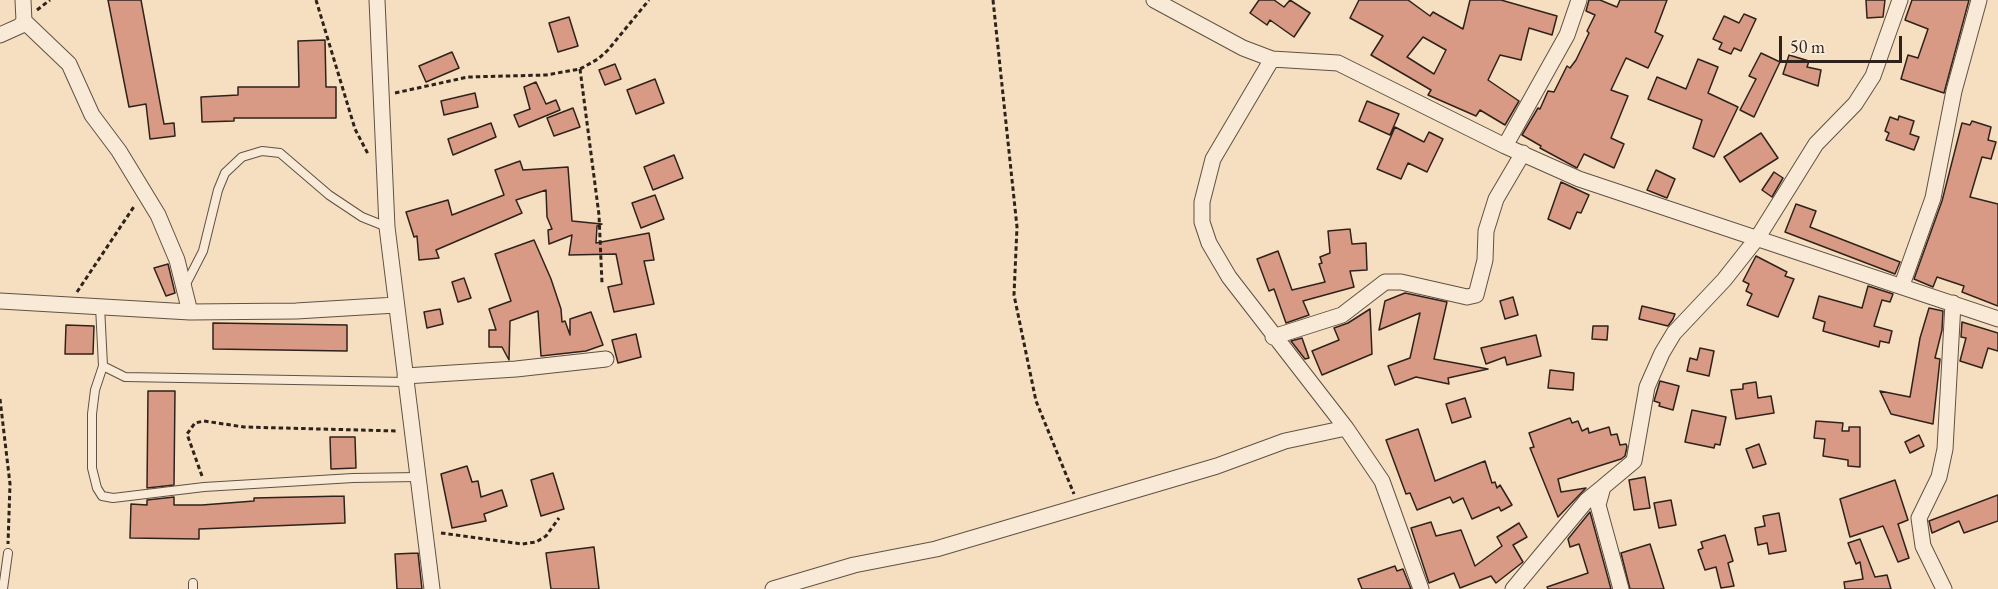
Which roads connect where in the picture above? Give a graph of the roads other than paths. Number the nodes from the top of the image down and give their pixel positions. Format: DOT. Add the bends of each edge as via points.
graph roads {
  1 [pos="22,0"];
  2 [pos="377,0"];
  3 [pos="1154,0"];
  4 [pos="1580,0"];
  5 [pos="1900,0"];
  6 [pos="1979,0"];
  7 [pos="24,21"];
  8 [pos="0,35"];
  9 [pos="1272,59"];
  10 [pos="1505,146"];
  11 [pos="1524,153"];
  12 [pos="387,227"];
  13 [pos="1758,237"];
  14 [pos="1902,285"];
  15 [pos="185,287"];
  16 [pos="0,301"];
  17 [pos="1953,303"];
  18 [pos="396,305"];
  19 [pos="100,306"];
  20 [pos="190,312"];
  21 [pos="1998,319"];
  22 [pos="1273,337"];
  23 [pos="606,358"];
  24 [pos="103,366"];
  25 [pos="405,379"];
  26 [pos="1346,428"];
  27 [pos="418,477"];
  28 [pos="1603,487"];
  29 [pos="8,553"];
  30 [pos="3,589"];
  31 [pos="432,589"];
  32 [pos="774,589"];
  33 [pos="1421,589"];
  34 [pos="1513,589"];
  35 [pos="1621,589"];
  36 [pos="1944,589"];
  1 -- 7 [label="street"];
  2 -- 12 [label="street"];
  3 -- 9 [label="street" via="1243,48"];
  4 -- 10 [label="street" via="1567,34"];
  5 -- 13 [label="street" via="1873,76 1855,104 1816,144"];
  6 -- 14 [label="street" via="1954,91 1933,198"];
  7 -- 8 [label="street"];
  7 -- 15 [label="street" via="69,64 92,115 158,215"];
  9 -- 10 [label="street" via="1338,63"];
  9 -- 22 [label="street" via="1213,159 1202,202 1202,222 1229,277"];
  10 -- 11 [label="street"];
  11 -- 13 [label="street" via="1579,179"];
  11 -- 22 [label="street" via="1496,199 1486,231 1485,260 1476,296 1385,282 1342,315"];
  12 -- 15 [label="lane" via="362,217 329,195 280,153 262,151 242,157 225,174 203,251"];
  12 -- 18 [label="street"];
  13 -- 14 [label="street"];
  13 -- 28 [label="street" via="1674,333 1647,387 1634,461"];
  14 -- 17 [label="street"];
  15 -- 20 [label="street"];
  16 -- 19 [label="street"];
  17 -- 21 [label="street"];
  17 -- 36 [label="street" via="1945,449 1939,477 1919,518 1923,546"];
  18 -- 20 [label="street" via="296,312"];
  18 -- 25 [label="street"];
  19 -- 20 [label="street"];
  19 -- 24 [label="lane"];
  22 -- 26 [label="street"];
  23 -- 25 [label="street"];
  24 -- 25 [label="lane" via="125,377 179,380"];
  24 -- 27 [label="lane" via="94,390 92,414 92,468 102,496"];
  25 -- 27 [label="street"];
  26 -- 32 [label="street" via="1285,441 1217,466 936,549 854,565"];
  26 -- 33 [label="street" via="1383,481"];
  27 -- 31 [label="street"];
  28 -- 34 [label="street" via="1587,500"];
  28 -- 35 [label="street" via="1598,504"];
  29 -- 30 [label="lane"];
}
